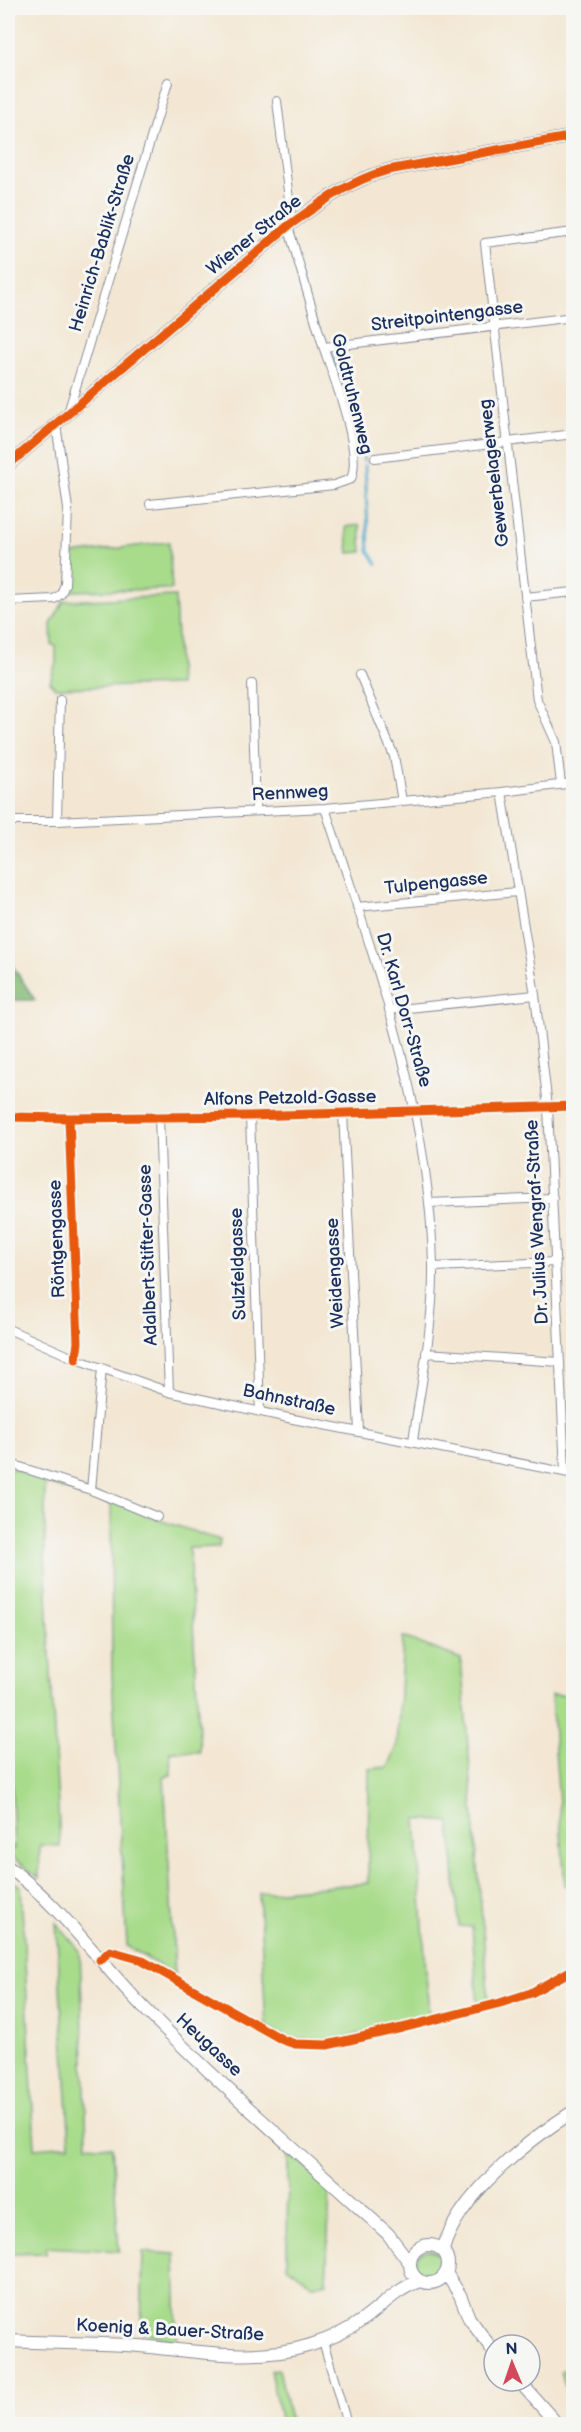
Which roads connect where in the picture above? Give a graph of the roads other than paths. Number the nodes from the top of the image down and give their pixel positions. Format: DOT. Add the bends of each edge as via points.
graph roads {
  1 [pos="168,82"];
  2 [pos="277,101"];
  3 [pos="573,136"];
  4 [pos="290,225"];
  5 [pos="573,232"];
  6 [pos="573,317"];
  7 [pos="495,326"];
  8 [pos="324,347"];
  9 [pos="68,414"];
  10 [pos="56,424"];
  11 [pos="573,434"];
  12 [pos="507,441"];
  13 [pos="375,458"];
  14 [pos="8,465"];
  15 [pos="150,504"];
  16 [pos="573,592"];
  17 [pos="525,597"];
  18 [pos="8,601"];
  19 [pos="360,675"];
  20 [pos="252,684"];
  21 [pos="60,700"];
  22 [pos="573,783"];
  23 [pos="561,784"];
  24 [pos="502,792"];
  25 [pos="402,801"];
  26 [pos="325,808"];
  27 [pos="256,811"];
  28 [pos="8,820"];
  29 [pos="57,821"];
  30 [pos="518,892"];
  31 [pos="357,907"];
  32 [pos="536,995"];
  33 [pos="389,1010"];
  34 [pos="573,1106"];
  35 [pos="548,1107"];
  36 [pos="414,1111"];
  37 [pos="343,1113"];
  38 [pos="250,1116"];
  39 [pos="8,1117"];
  40 [pos="159,1117"];
  41 [pos="69,1118"];
  42 [pos="554,1198"];
  43 [pos="429,1203"];
  44 [pos="556,1262"];
  45 [pos="433,1267"];
  46 [pos="8,1329"];
  47 [pos="426,1353"];
  48 [pos="76,1359"];
  49 [pos="560,1362"];
  50 [pos="102,1368"];
  51 [pos="169,1392"];
  52 [pos="260,1412"];
  53 [pos="359,1431"];
  54 [pos="413,1441"];
  55 [pos="8,1463"];
  56 [pos="569,1473"];
  57 [pos="91,1490"];
  58 [pos="157,1517"];
  59 [pos="8,1867"];
  60 [pos="573,2111"];
  61 [pos="453,2222"];
  62 [pos="395,2241"];
  63 [pos="422,2247"];
  64 [pos="443,2250"];
  65 [pos="410,2265"];
  66 [pos="442,2277"];
  67 [pos="420,2281"];
  68 [pos="388,2299"];
  69 [pos="482,2335"];
  70 [pos="323,2340"];
  71 [pos="8,2341"];
  72 [pos="530,2393"];
  73 [pos="347,2424"];
  74 [pos="557,2424"];
  1 -- 9 [label="street, Heinrich-Bablik-Straße"];
  2 -- 4 [label="street, Goldtruhenweg"];
  3 -- 4 [label="street, Wiener Straße" via="372,175 334,193"];
  4 -- 8 [label="street, Goldtruhenweg"];
  4 -- 9 [label="street, Wiener Straße"];
  5 -- 7 [label="street, Gewerbelagerweg" via="485,243"];
  6 -- 7 [label="street, Streitpointengasse"];
  7 -- 8 [label="street, Streitpointengasse"];
  7 -- 12 [label="street, Gewerbelagerweg"];
  8 -- 15 [label="street, Goldtruhenweg" via="353,449 351,479 334,485"];
  9 -- 10 [label="street, Wiener Straße"];
  10 -- 14 [label="street, Wiener Straße"];
  10 -- 18 [label="street" via="68,515 65,584 54,599"];
  11 -- 12 [label="street"];
  12 -- 13 [label="street"];
  12 -- 17 [label="street, Gewerbelagerweg"];
  16 -- 17 [label="street"];
  17 -- 23 [label="street, Gewerbelagerweg" via="537,700 556,742"];
  19 -- 25 [label="street" via="394,756"];
  20 -- 27 [label="street"];
  21 -- 29 [label="street"];
  22 -- 23 [label="street, Rennweg"];
  23 -- 24 [label="street, Rennweg"];
  24 -- 25 [label="street, Rennweg"];
  24 -- 30 [label="street, Dr. Julius Wengraf-Straße"];
  25 -- 26 [label="street, Rennweg"];
  26 -- 27 [label="street, Rennweg"];
  26 -- 31 [label="street, Dr. Karl Dorr-Straße"];
  27 -- 29 [label="street, Rennweg"];
  28 -- 29 [label="street, Rennweg"];
  30 -- 31 [label="street, Tulpengasse"];
  30 -- 32 [label="street, Dr. Julius Wengraf-Straße"];
  31 -- 33 [label="street, Dr. Karl Dorr-Straße"];
  32 -- 33 [label="street"];
  32 -- 35 [label="street, Dr. Julius Wengraf-Straße"];
  33 -- 36 [label="street, Dr. Karl Dorr-Straße"];
  34 -- 35 [label="street, Alfons Petzold-Gasse"];
  35 -- 36 [label="street, Alfons Petzold-Gasse"];
  35 -- 42 [label="street, Dr. Julius Wengraf-Straße"];
  36 -- 37 [label="street, Alfons Petzold-Gasse"];
  36 -- 43 [label="street, Dr. Karl Dorr-Straße"];
  37 -- 38 [label="street, Alfons Petzold-Gasse"];
  37 -- 53 [label="street, Weidengasse"];
  38 -- 40 [label="street, Alfons Petzold-Gasse"];
  38 -- 52 [label="street, Sulzfeldgasse"];
  39 -- 41 [label="street, Alfons Petzold-Gasse"];
  40 -- 41 [label="street, Alfons Petzold-Gasse"];
  40 -- 51 [label="street, Adalbert-Stifter-Gasse"];
  41 -- 48 [label="street, Röntgengasse"];
  42 -- 43 [label="street"];
  42 -- 44 [label="street, Dr. Julius Wengraf-Straße"];
  43 -- 45 [label="street, Dr. Karl Dorr-Straße"];
  44 -- 45 [label="street"];
  44 -- 49 [label="street, Dr. Julius Wengraf-Straße"];
  45 -- 47 [label="street, Dr. Karl Dorr-Straße"];
  46 -- 48 [label="street, Bahnstraße"];
  47 -- 49 [label="street"];
  47 -- 54 [label="street, Dr. Karl Dorr-Straße"];
  48 -- 50 [label="street, Bahnstraße"];
  49 -- 56 [label="street, Dr. Julius Wengraf-Straße"];
  50 -- 51 [label="street, Bahnstraße"];
  50 -- 57 [label="street"];
  51 -- 52 [label="street, Bahnstraße"];
  52 -- 53 [label="street, Bahnstraße"];
  53 -- 54 [label="street, Bahnstraße"];
  54 -- 56 [label="street, Bahnstraße"];
  55 -- 57 [label="street"];
  57 -- 58 [label="street"];
  59 -- 62 [label="street, Heugasse" via="55,1908 184,2049"];
  60 -- 61 [label="street" via="502,2168"];
  61 -- 63 [label="street"];
  61 -- 64 [label="street"];
  62 -- 63 [label="street, Heugasse"];
  62 -- 65 [label="street, Heugasse"];
  63 -- 64 [label="street"];
  63 -- 65 [label="street"];
  64 -- 66 [label="street" via="448,2261"];
  65 -- 67 [label="street"];
  65 -- 68 [label="street, Koenig & Bauer-Straße"];
  66 -- 67 [label="street" via="429,2283"];
  66 -- 69 [label="street" via="460,2295"];
  67 -- 68 [label="street, Koenig & Bauer-Straße"];
  68 -- 70 [label="street, Koenig & Bauer-Straße" via="364,2320"];
  70 -- 71 [label="street, Koenig & Bauer-Straße" via="284,2351 234,2354"];
  70 -- 73 [label="street"];
  72 -- 74 [label="street"];
}
